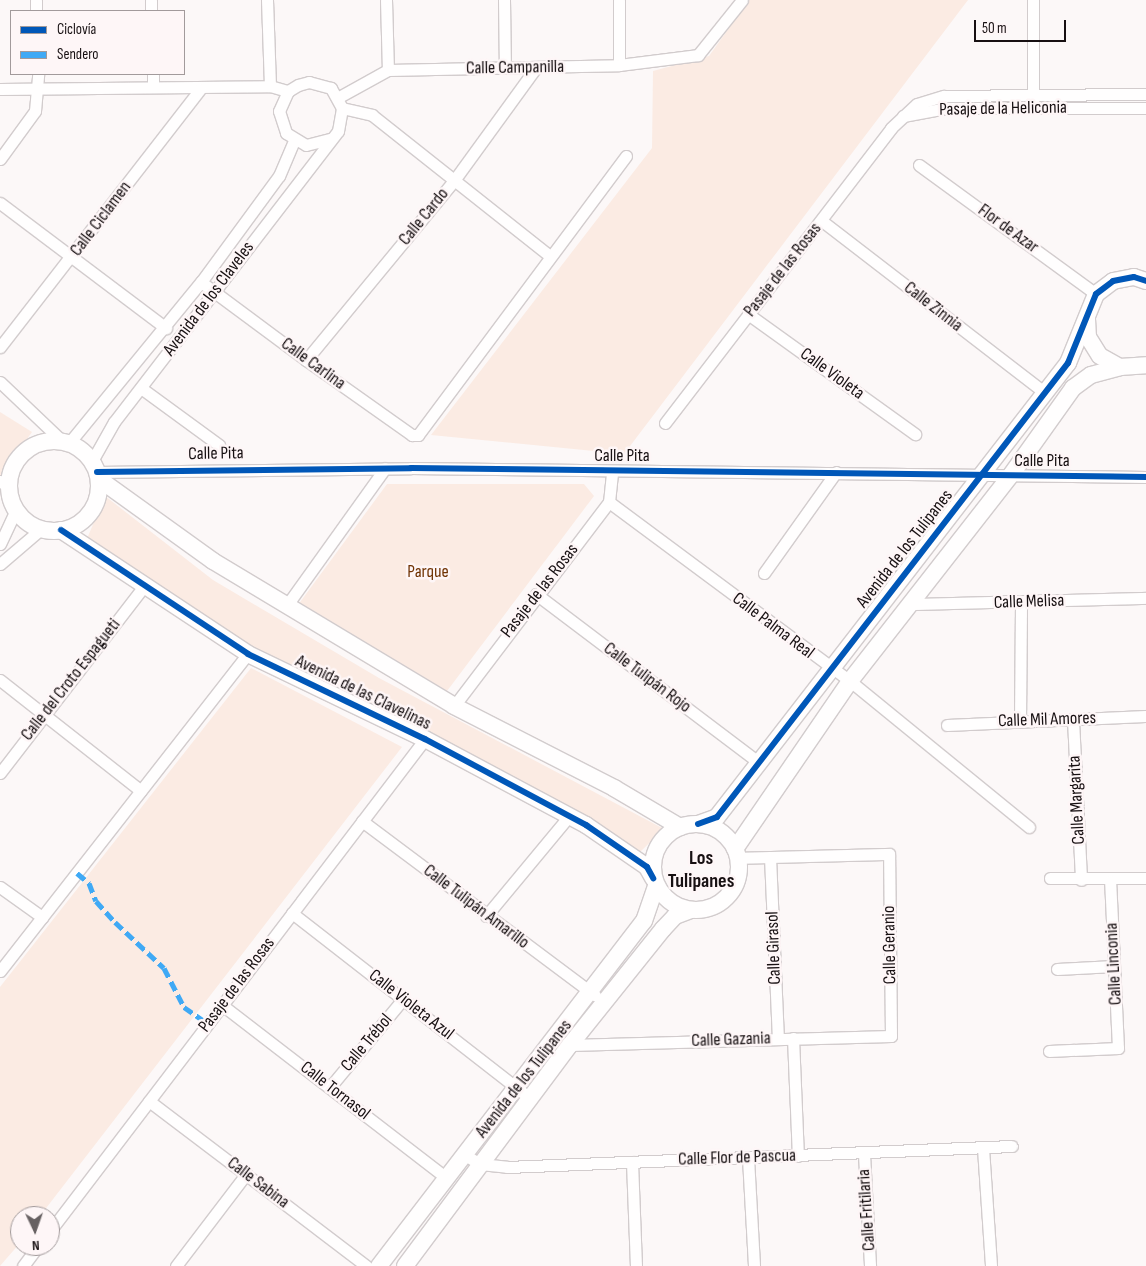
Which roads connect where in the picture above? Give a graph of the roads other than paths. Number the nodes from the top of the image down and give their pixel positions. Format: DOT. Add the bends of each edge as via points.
graph roads {
  1 [pos="267,0"];
  2 [pos="386,0"];
  3 [pos="504,0"];
  4 [pos="619,0"];
  5 [pos="742,0"];
  6 [pos="1033,0"];
  7 [pos="619,65"];
  8 [pos="504,68"];
  9 [pos="536,69"];
  10 [pos="388,70"];
  11 [pos="38,75"];
  12 [pos="152,75"];
  13 [pos="270,86"];
  14 [pos="153,87"];
  15 [pos="38,88"];
  16 [pos="0,89"];
  17 [pos="200,89"];
  18 [pos="288,91"];
  19 [pos="1033,94"];
  20 [pos="1146,94"];
  21 [pos="341,103"];
  22 [pos="1034,108"];
  23 [pos="1146,108"];
  24 [pos="901,117"];
  25 [pos="330,139"];
  26 [pos="294,140"];
  27 [pos="626,156"];
  28 [pos="0,159"];
  29 [pos="920,165"];
  30 [pos="455,180"];
  31 [pos="0,203"];
  32 [pos="822,221"];
  33 [pos="550,256"];
  34 [pos="72,257"];
  35 [pos="1146,281"];
  36 [pos="201,282"];
  37 [pos="215,292"];
  38 [pos="1096,294"];
  39 [pos="748,314"];
  40 [pos="1087,314"];
  41 [pos="166,328"];
  42 [pos="0,347"];
  43 [pos="306,360"];
  44 [pos="1146,365"];
  45 [pos="1120,367"];
  46 [pos="0,382"];
  47 [pos="141,388"];
  48 [pos="1045,393"];
  49 [pos="665,423"];
  50 [pos="915,434"];
  51 [pos="65,442"];
  52 [pos="219,445"];
  53 [pos="385,468"];
  54 [pos="96,470"];
  55 [pos="612,472"];
  56 [pos="836,472"];
  57 [pos="1011,475"];
  58 [pos="1146,476"];
  59 [pos="981,477"];
  60 [pos="5,485"];
  61 [pos="609,502"];
  62 [pos="16,509"];
  63 [pos="41,529"];
  64 [pos="61,530"];
  65 [pos="0,544"];
  66 [pos="0,564"];
  67 [pos="764,573"];
  68 [pos="143,587"];
  69 [pos="536,594"];
  70 [pos="1146,598"];
  71 [pos="1021,602"];
  72 [pos="911,604"];
  73 [pos="287,605"];
  74 [pos="248,654"];
  75 [pos="830,669"];
  76 [pos="0,680"];
  77 [pos="850,681"];
  78 [pos="454,706"];
  79 [pos="44,714"];
  80 [pos="1146,716"];
  81 [pos="1073,720"];
  82 [pos="1020,721"];
  83 [pos="947,725"];
  84 [pos="425,739"];
  85 [pos="758,762"];
  86 [pos="0,773"];
  87 [pos="141,791"];
  88 [pos="568,816"];
  89 [pos="362,821"];
  90 [pos="698,824"];
  91 [pos="680,827"];
  92 [pos="1029,827"];
  93 [pos="736,853"];
  94 [pos="770,857"];
  95 [pos="1050,878"];
  96 [pos="1146,878"];
  97 [pos="1081,880"];
  98 [pos="1110,881"];
  99 [pos="655,882"];
  100 [pos="0,887"];
  101 [pos="691,910"];
  102 [pos="292,913"];
  103 [pos="486,916"];
  104 [pos="42,917"];
  105 [pos="1114,966"];
  106 [pos="1057,969"];
  107 [pos="0,971"];
  108 [pos="597,998"];
  109 [pos="403,999"];
  110 [pos="222,1005"];
  111 [pos="892,1036"];
  112 [pos="793,1038"];
  113 [pos="778,1039"];
  114 [pos="570,1045"];
  115 [pos="1049,1051"];
  116 [pos="330,1087"];
  117 [pos="524,1093"];
  118 [pos="149,1101"];
  119 [pos="1012,1146"];
  120 [pos="983,1148"];
  121 [pos="864,1154"];
  122 [pos="465,1155"];
  123 [pos="798,1156"];
  124 [pos="748,1158"];
  125 [pos="632,1162"];
  126 [pos="480,1164"];
  127 [pos="246,1174"];
  128 [pos="447,1178"];
  129 [pos="60,1218"];
  130 [pos="178,1266"];
  131 [pos="366,1266"];
  132 [pos="379,1266"];
  133 [pos="405,1266"];
  134 [pos="636,1266"];
  135 [pos="754,1266"];
  136 [pos="870,1266"];
  137 [pos="991,1266"];
  1 -- 13 [label="street"];
  2 -- 10 [label="street"];
  3 -- 8 [label="street"];
  4 -- 7 [label="street"];
  5 -- 7 [label="street, Calle Campanilla" via="698,55"];
  6 -- 19 [label="street"];
  7 -- 9 [label="street, Calle Campanilla"];
  8 -- 9 [label="street, Calle Campanilla"];
  8 -- 10 [label="street, Calle Campanilla"];
  9 -- 30 [label="street, Calle Cardo"];
  10 -- 21 [label="street, Calle Campanilla"];
  11 -- 15 [label="street"];
  12 -- 14 [label="street"];
  13 -- 17 [label="street"];
  13 -- 18 [label="street"];
  14 -- 15 [label="street"];
  14 -- 17 [label="street"];
  15 -- 16 [label="street"];
  15 -- 28 [label="street" via="35,111"];
  17 -- 34 [label="street, Calle Ciclamen"];
  18 -- 21 [label="street" via="309,82 331,88"];
  18 -- 26 [label="street" via="282,101 280,117 286,133"];
  19 -- 20 [label="street, Pasaje de la Heliconia"];
  19 -- 22 [label="street"];
  19 -- 24 [label="street, Pasaje de la Heliconia" via="944,96 917,104"];
  21 -- 25 [label="street" via="340,125"];
  21 -- 30 [label="street" via="372,115"];
  22 -- 23 [label="street, Pasaje de la Heliconia"];
  22 -- 24 [label="street, Pasaje de la Heliconia" via="947,108"];
  24 -- 32 [label="street, Pasaje de las Rosas"];
  25 -- 26 [label="street" via="306,145"];
  25 -- 37 [label="street, Avenida de los Claveles"];
  26 -- 36 [label="street, Avenida de los Claveles" via="279,176"];
  27 -- 33 [label="street"];
  29 -- 38 [label="street, Flor de Azar"];
  30 -- 33 [label="street"];
  30 -- 43 [label="street, Calle Cardo"];
  31 -- 34 [label="street"];
  32 -- 39 [label="street, Pasaje de las Rosas"];
  32 -- 48 [label="street, Calle Zinnia"];
  33 -- 43 [label="street, Calle Carlina" via="423,432 412,435"];
  34 -- 41 [label="street"];
  34 -- 42 [label="street, Calle Ciclamen"];
  35 -- 38 [label="street" via="1134,277 1113,281"];
  36 -- 37 [label="street, Calle Carlina"];
  36 -- 41 [label="street, Avenida de los Claveles"];
  37 -- 43 [label="street, Calle Carlina"];
  37 -- 47 [label="street, Avenida de los Claveles"];
  38 -- 40 [label="street, Avenida de los Tulipanes"];
  39 -- 49 [label="street, Pasaje de las Rosas"];
  39 -- 50 [label="street, Calle Violeta"];
  40 -- 45 [label="street, Avenida de los Tulipanes" via="1088,337 1100,356"];
  40 -- 48 [label="street, Avenida de los Tulipanes" via="1068,363"];
  41 -- 51 [label="street, Avenida de los Claveles"];
  44 -- 45 [label="street"];
  45 -- 57 [label="street" via="1091,376 1073,388"];
  46 -- 51 [label="street"];
  47 -- 52 [label="street"];
  47 -- 54 [label="street, Avenida de los Claveles" via="106,434"];
  48 -- 59 [label="street, Avenida de los Tulipanes"];
  51 -- 54 [label="street"];
  51 -- 60 [label="street" via="41,443 26,450"];
  53 -- 54 [label="street, Calle Pita"];
  53 -- 55 [label="street, Calle Pita"];
  53 -- 73 [label="street"];
  54 -- 64 [label="street" via="97,501 89,515"];
  54 -- 73 [label="street, Avenida de las Clavelinas" via="213,560"];
  55 -- 56 [label="street, Calle Pita"];
  55 -- 61 [label="street"];
  56 -- 59 [label="street, Calle Pita"];
  56 -- 67 [label="street"];
  57 -- 58 [label="street, Calle Pita"];
  57 -- 59 [label="street, Calle Pita"];
  57 -- 72 [label="street"];
  59 -- 75 [label="street, Avenida de los Tulipanes"];
  60 -- 62 [label="street"];
  61 -- 69 [label="street, Pasaje de las Rosas"];
  61 -- 75 [label="street, Calle Palma Real"];
  62 -- 63 [label="street" via="27,522"];
  62 -- 65 [label="street"];
  63 -- 64 [label="street"];
  63 -- 66 [label="street"];
  64 -- 68 [label="street, Avenida de las Clavelinas"];
  68 -- 74 [label="street, Avenida de las Clavelinas"];
  68 -- 79 [label="street, Calle del Croto Espagueti"];
  69 -- 78 [label="street, Pasaje de las Rosas"];
  69 -- 85 [label="street, Calle Tulipán Rojo"];
  70 -- 71 [label="street, Calle Melisa"];
  71 -- 72 [label="street, Calle Melisa"];
  71 -- 82 [label="street"];
  72 -- 77 [label="street"];
  73 -- 78 [label="street, Avenida de las Clavelinas"];
  74 -- 84 [label="street, Avenida de las Clavelinas"];
  74 -- 87 [label="street"];
  75 -- 77 [label="street, Calle Palma Real"];
  75 -- 85 [label="street, Avenida de los Tulipanes"];
  76 -- 79 [label="street"];
  77 -- 92 [label="street, Calle Palma Real"];
  77 -- 93 [label="street"];
  78 -- 91 [label="street, Avenida de las Clavelinas" via="614,788"];
  79 -- 86 [label="street, Calle del Croto Espagueti"];
  79 -- 87 [label="street"];
  80 -- 81 [label="street, Calle Mil Amores"];
  81 -- 82 [label="street, Calle Mil Amores"];
  81 -- 97 [label="street, Calle Margarita"];
  82 -- 83 [label="street, Calle Mil Amores"];
  84 -- 88 [label="street, Avenida de las Clavelinas"];
  84 -- 89 [label="street, Pasaje de las Rosas"];
  85 -- 90 [label="street, Avenida de los Tulipanes" via="717,817"];
  87 -- 104 [label="street"];
  88 -- 99 [label="street, Avenida de las Clavelinas" via="647,867"];
  88 -- 103 [label="street"];
  89 -- 102 [label="street, Pasaje de las Rosas"];
  89 -- 103 [label="street, Calle Tulipán Amarillo"];
  90 -- 91 [label="street"];
  90 -- 93 [label="street" via="724,834"];
  91 -- 99 [label="street" via="659,844 653,860"];
  93 -- 94 [label="street"];
  93 -- 101 [label="street" via="738,876 730,893 717,904"];
  94 -- 111 [label="street, Calle Geranio" via="889,854"];
  94 -- 113 [label="street, Calle Girasol"];
  95 -- 97 [label="street"];
  96 -- 98 [label="street"];
  97 -- 98 [label="street"];
  98 -- 105 [label="street, Calle Linconia"];
  99 -- 101 [label="street" via="674,905"];
  99 -- 108 [label="street, Avenida de los Tulipanes" via="644,921"];
  100 -- 104 [label="street"];
  101 -- 108 [label="street, Avenida de los Tulipanes" via="675,916"];
  102 -- 109 [label="street, Calle Violeta Azul"];
  102 -- 110 [label="street, Pasaje de las Rosas"];
  103 -- 108 [label="street, Calle Tulipán Amarillo"];
  104 -- 107 [label="street"];
  105 -- 106 [label="street"];
  105 -- 115 [label="street, Calle Linconia" via="1118,1048"];
  108 -- 114 [label="street, Avenida de los Tulipanes"];
  108 -- 117 [label="street, Avenida de los Tulipanes"];
  109 -- 116 [label="street, Calle Trébol"];
  109 -- 117 [label="street, Calle Violeta Azul"];
  110 -- 116 [label="street, Calle Tornasol"];
  110 -- 118 [label="street, Pasaje de las Rosas"];
  111 -- 112 [label="street, Calle Gazania"];
  112 -- 113 [label="street, Calle Gazania"];
  112 -- 123 [label="street"];
  113 -- 114 [label="street, Calle Gazania"];
  114 -- 117 [label="street, Avenida de los Tulipanes"];
  116 -- 128 [label="street, Calle Tornasol"];
  117 -- 122 [label="street, Avenida de los Tulipanes"];
  117 -- 126 [label="street, Avenida de los Tulipanes"];
  118 -- 127 [label="street, Calle Sabina"];
  118 -- 129 [label="street, Pasaje de las Rosas"];
  119 -- 120 [label="street, Calle Flor de Pascua"];
  120 -- 121 [label="street, Calle Flor de Pascua"];
  120 -- 137 [label="street"];
  121 -- 123 [label="street, Calle Flor de Pascua"];
  121 -- 136 [label="street, Calle Fritilaria"];
  122 -- 126 [label="street, Calle Flor de Pascua"];
  122 -- 128 [label="street, Avenida de los Tulipanes"];
  123 -- 124 [label="street, Calle Flor de Pascua"];
  124 -- 125 [label="street, Calle Flor de Pascua"];
  124 -- 135 [label="street"];
  125 -- 126 [label="street, Calle Flor de Pascua" via="507,1167"];
  125 -- 134 [label="street"];
  126 -- 133 [label="street, Avenida de los Tulipanes"];
  127 -- 130 [label="street"];
  127 -- 131 [label="street, Calle Sabina"];
  128 -- 132 [label="street, Avenida de los Tulipanes"];
}
